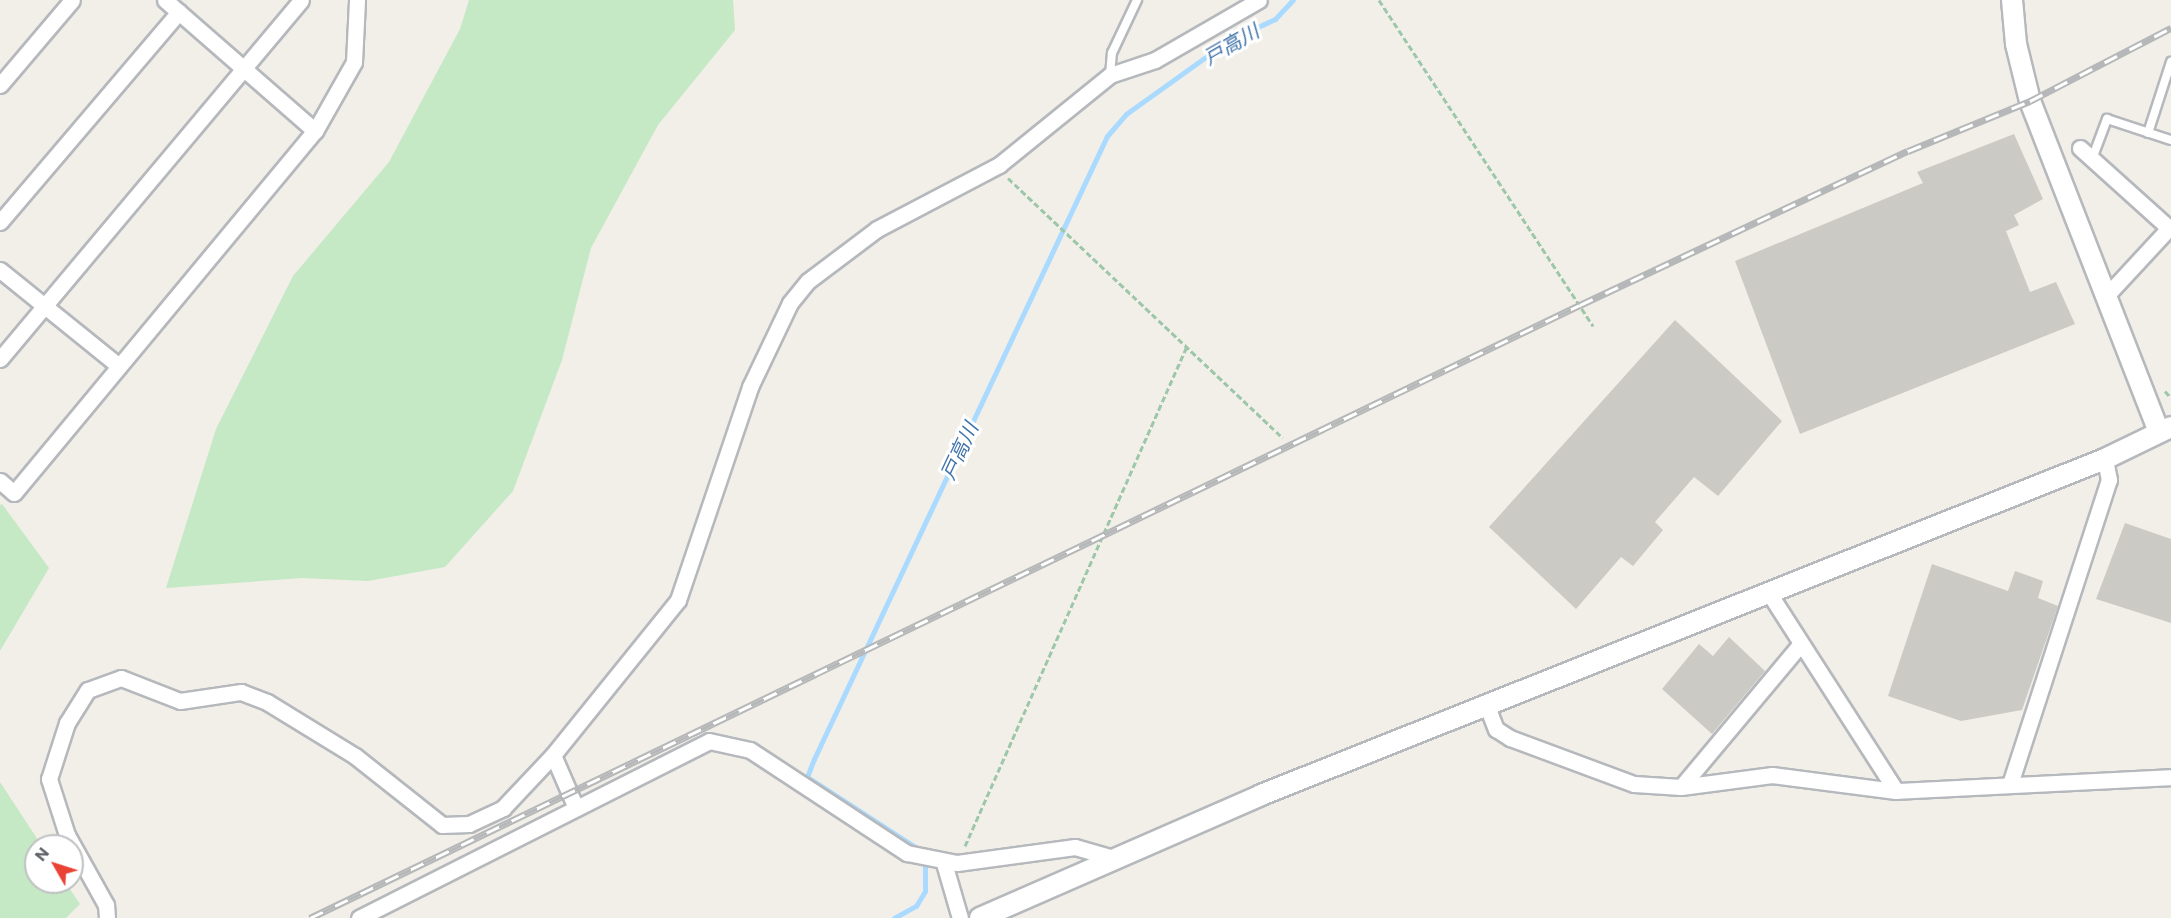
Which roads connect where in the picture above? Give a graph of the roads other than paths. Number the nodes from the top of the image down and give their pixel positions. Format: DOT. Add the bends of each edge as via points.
graph roads {
  1 [pos="72,0"];
  2 [pos="165,0"];
  3 [pos="301,0"];
  4 [pos="357,0"];
  5 [pos="1137,0"];
  6 [pos="1259,0"];
  7 [pos="2008,0"];
  8 [pos="179,12"];
  9 [pos="2171,62"];
  10 [pos="244,69"];
  11 [pos="1110,75"];
  12 [pos="0,85"];
  13 [pos="315,131"];
  14 [pos="2148,133"];
  15 [pos="2171,140"];
  16 [pos="2086,154"];
  17 [pos="0,222"];
  18 [pos="2170,229"];
  19 [pos="0,270"];
  20 [pos="2107,294"];
  21 [pos="44,307"];
  22 [pos="0,359"];
  23 [pos="119,366"];
  24 [pos="2165,430"];
  25 [pos="2105,459"];
  26 [pos="0,481"];
  27 [pos="1769,593"];
  28 [pos="1799,646"];
  29 [pos="1487,706"];
  30 [pos="553,755"];
  31 [pos="2171,777"];
  32 [pos="2011,781"];
  33 [pos="1681,787"];
  34 [pos="1896,791"];
  35 [pos="576,808"];
  36 [pos="1111,857"];
  37 [pos="950,863"];
  38 [pos="107,918"];
  39 [pos="359,918"];
  40 [pos="960,918"];
  41 [pos="980,918"];
  1 -- 12 [label="street"];
  2 -- 8 [label="street"];
  3 -- 10 [label="street"];
  4 -- 13 [label="street" via="354,62"];
  5 -- 11 [label="lane" via="1112,53"];
  6 -- 11 [label="street" via="1155,60"];
  7 -- 20 [label="street" via="2030,101"];
  8 -- 10 [label="street"];
  8 -- 17 [label="street"];
  9 -- 14 [label="lane"];
  10 -- 13 [label="street"];
  10 -- 21 [label="street"];
  11 -- 30 [label="street" via="1080,93 999,165 842,251 790,303 750,387 678,600"];
  13 -- 23 [label="street"];
  14 -- 15 [label="lane"];
  14 -- 16 [label="lane" via="2107,120"];
  16 -- 18 [label="street"];
  18 -- 20 [label="street"];
  19 -- 21 [label="street"];
  20 -- 24 [label="street"];
  21 -- 22 [label="street"];
  21 -- 23 [label="street"];
  23 -- 26 [label="street" via="14,493"];
  24 -- 25 [label="street"];
  25 -- 27 [label="street"];
  25 -- 32 [label="street" via="2109,480"];
  27 -- 28 [label="street"];
  27 -- 29 [label="street"];
  28 -- 33 [label="street"];
  28 -- 34 [label="street"];
  29 -- 33 [label="street" via="1496,729 1510,738 1606,777"];
  29 -- 36 [label="street"];
  30 -- 35 [label="street"];
  30 -- 38 [label="street" via="503,808 469,824 442,825 356,756 267,702 241,692 180,701 120,678 88,690 67,723 49,779 67,835 106,905"];
  31 -- 32 [label="street"];
  32 -- 34 [label="street"];
  33 -- 34 [label="street" via="1772,775"];
  35 -- 37 [label="street" via="709,741 731,744 750,750 907,853"];
  35 -- 39 [label="street"];
  36 -- 37 [label="street" via="1076,847"];
  36 -- 41 [label="street"];
  37 -- 40 [label="street"];
}
